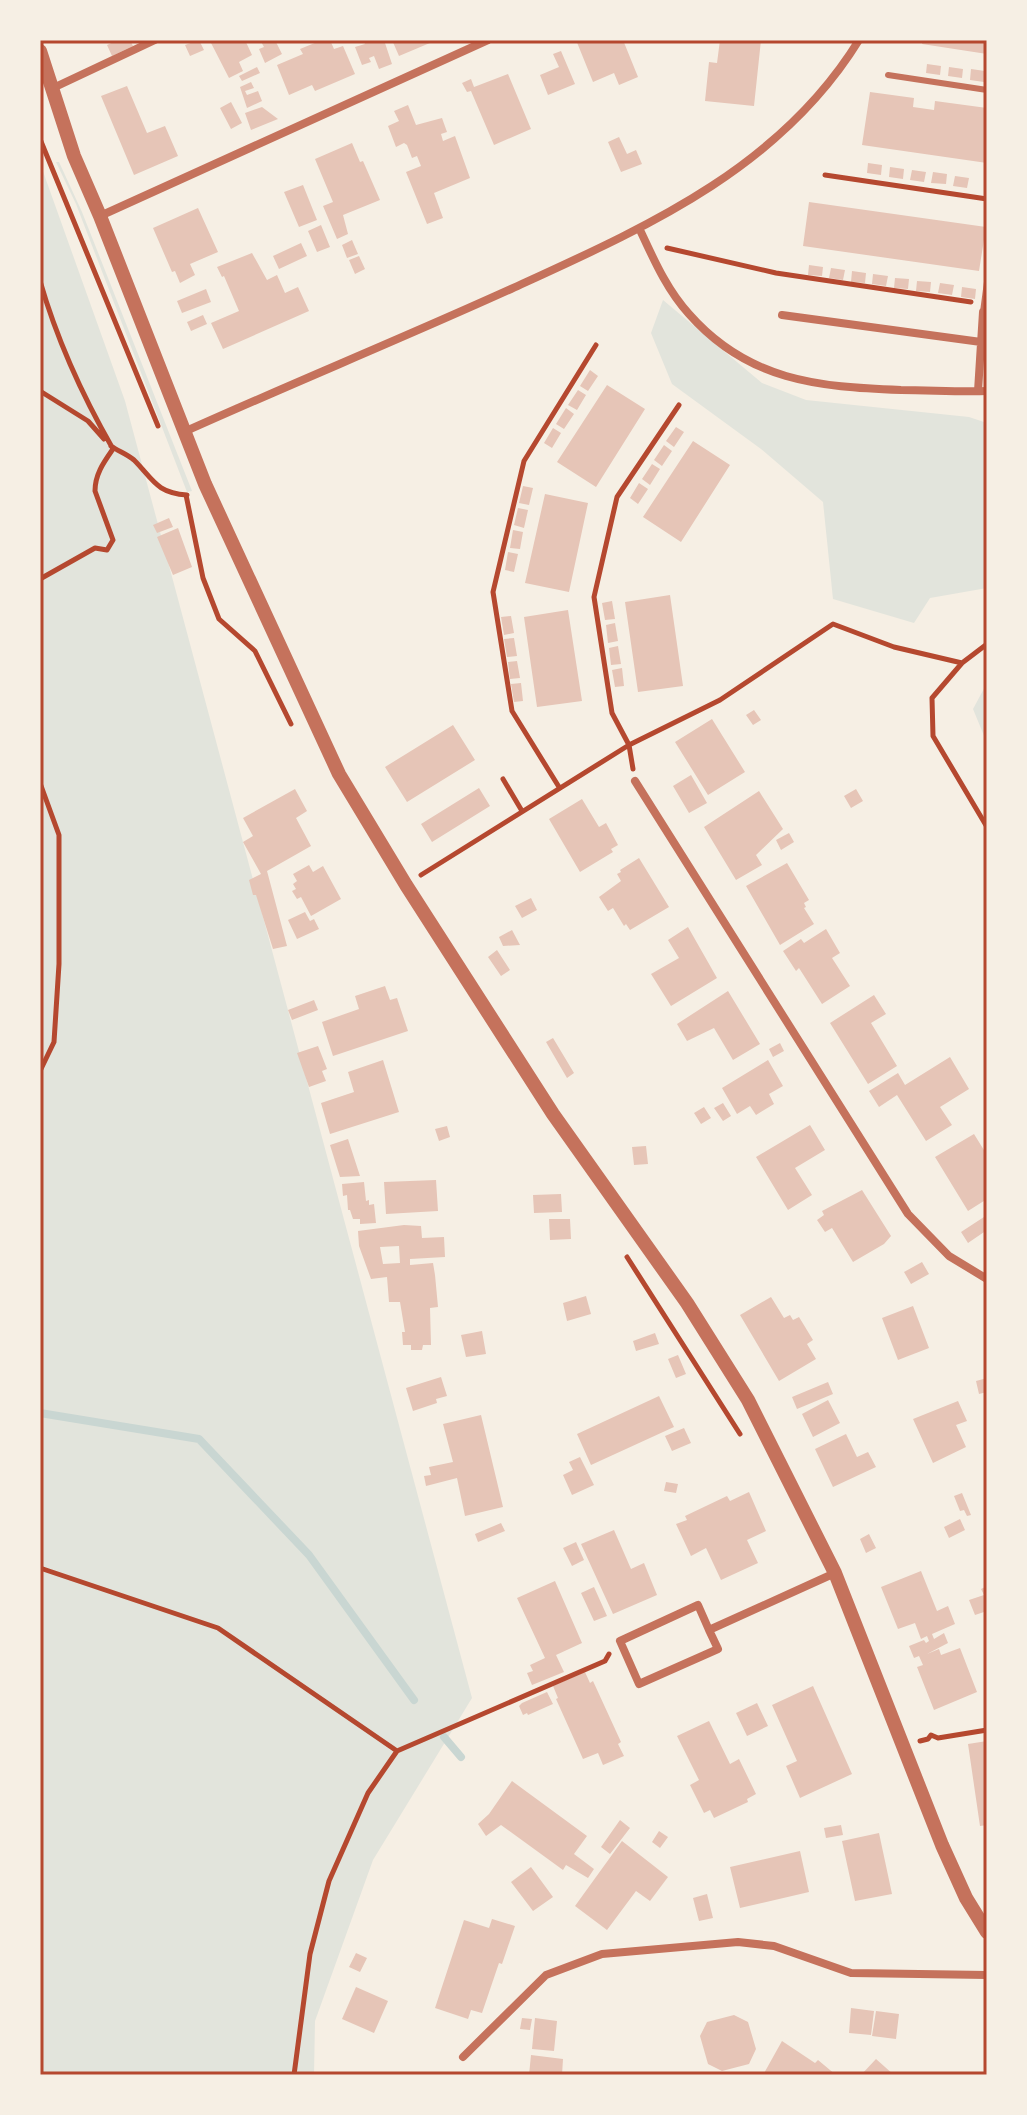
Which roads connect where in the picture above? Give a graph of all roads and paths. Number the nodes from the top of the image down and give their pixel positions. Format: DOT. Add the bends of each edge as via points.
graph roads {
  1 [pos="155,40"];
  2 [pos="488,40"];
  3 [pos="859,40"];
  4 [pos="40,51"];
  5 [pos="888,75"];
  6 [pos="53,88"];
  7 [pos="987,90"];
  8 [pos="825,175"];
  9 [pos="987,199"];
  10 [pos="100,216"];
  11 [pos="640,230"];
  12 [pos="650,252"];
  13 [pos="40,281"];
  14 [pos="987,282"];
  15 [pos="984,309"];
  16 [pos="782,315"];
  17 [pos="981,342"];
  18 [pos="596,345"];
  19 [pos="40,391"];
  20 [pos="983,391"];
  21 [pos="679,405"];
  22 [pos="184,432"];
  23 [pos="113,449"];
  24 [pos="207,490"];
  25 [pos="40,579"];
  26 [pos="987,644"];
  27 [pos="962,663"];
  28 [pos="629,745"];
  29 [pos="503,779"];
  30 [pos="635,781"];
  31 [pos="40,783"];
  32 [pos="559,787"];
  33 [pos="522,811"];
  34 [pos="987,827"];
  35 [pos="406,885"];
  36 [pos="40,1071"];
  37 [pos="987,1279"];
  38 [pos="40,1568"];
  39 [pos="835,1573"];
  40 [pos="709,1630"];
  41 [pos="620,1641"];
  42 [pos="987,1730"];
  43 [pos="903,1744"];
  44 [pos="397,1751"];
  45 [pos="987,1932"];
  46 [pos="987,1975"];
  47 [pos="463,2057"];
  48 [pos="294,2075"];
  1 -- 6 [label="street"];
  2 -- 10 [label="street"];
  3 -- 11 [label="street" via="814,101 775,140 725,179"];
  4 -- 6 [label="street"];
  5 -- 7 [label="lane"];
  6 -- 10 [label="street"];
  8 -- 9 [label="path"];
  10 -- 22 [label="street"];
  11 -- 12 [label="street"];
  11 -- 22 [label="street"];
  12 -- 15 [label="path" via="669,247 776,273"];
  12 -- 20 [label="street" via="689,315 757,366 840,388"];
  13 -- 23 [label="path" via="73,372"];
  14 -- 15 [label="lane"];
  15 -- 17 [label="street"];
  16 -- 17 [label="street"];
  17 -- 20 [label="street"];
  18 -- 32 [label="path" via="524,461 493,592 512,711"];
  19 -- 23 [label="path" via="88,421"];
  21 -- 28 [label="path" via="617,497 594,597 612,713"];
  22 -- 24 [label="street"];
  23 -- 24 [label="path" via="131,456 169,494"];
  23 -- 25 [label="path" via="99,469 95,491 113,540 107,550 95,548"];
  24 -- 35 [label="street" via="339,774"];
  26 -- 27 [label="path"];
  27 -- 28 [label="path" via="894,647 833,624 720,700"];
  27 -- 34 [label="path" via="932,698 933,736"];
  28 -- 30 [label="path"];
  28 -- 32 [label="path"];
  29 -- 33 [label="path"];
  30 -- 37 [label="street" via="908,1214 949,1256"];
  31 -- 36 [label="path" via="59,835 59,964 54,1042"];
  32 -- 33 [label="path"];
  33 -- 35 [label="path"];
  35 -- 39 [label="street" via="553,1114 687,1303 748,1400"];
  38 -- 44 [label="path" via="218,1628"];
  39 -- 40 [label="street"];
  39 -- 43 [label="street"];
  40 -- 41 [label="street" via="698,1605"];
  40 -- 41 [label="street" via="718,1649 639,1684"];
  41 -- 44 [label="path" via="605,1661"];
  42 -- 43 [label="path" via="931,1735"];
  43 -- 45 [label="street" via="942,1845"];
  44 -- 48 [label="path" via="368,1793 329,1881 310,1954"];
  46 -- 47 [label="street" via="851,1973 774,1946 738,1942 602,1954 546,1975"];
}
